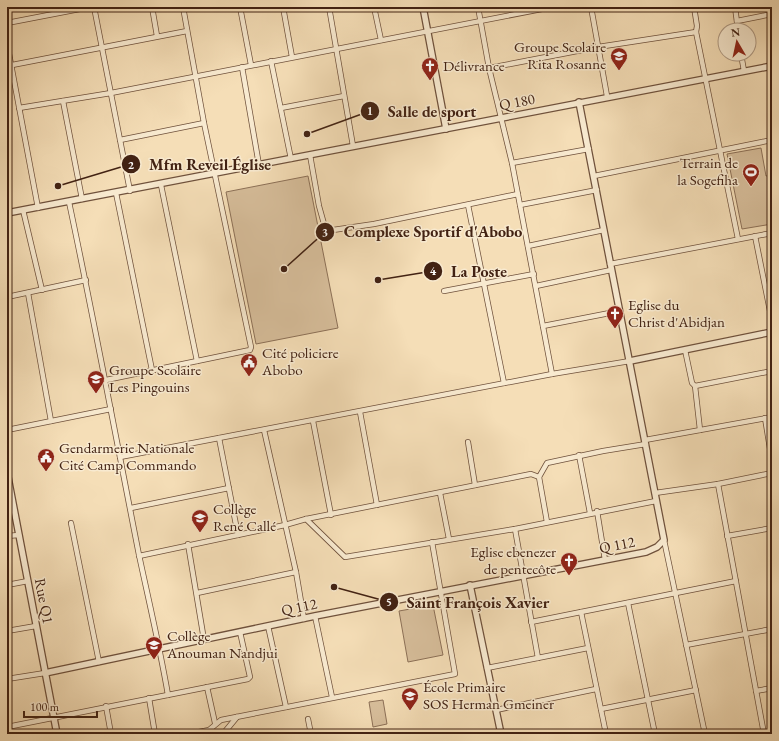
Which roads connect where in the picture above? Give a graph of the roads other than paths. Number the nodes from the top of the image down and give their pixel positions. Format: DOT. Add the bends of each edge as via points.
graph roads {
  1 [pos="90,7"];
  2 [pos="94,7"];
  3 [pos="152,7"];
  4 [pos="183,7"];
  5 [pos="240,7"];
  6 [pos="283,7"];
  7 [pos="329,7"];
  8 [pos="374,7"];
  9 [pos="424,7"];
  10 [pos="478,7"];
  11 [pos="552,7"];
  12 [pos="591,7"];
  13 [pos="694,7"];
  14 [pos="735,7"];
  15 [pos="772,14"];
  16 [pos="737,21"];
  17 [pos="480,22"];
  18 [pos="7,23"];
  19 [pos="187,31"];
  20 [pos="428,31"];
  21 [pos="696,32"];
  22 [pos="157,36"];
  23 [pos="381,40"];
  24 [pos="7,43"];
  25 [pos="102,47"];
  26 [pos="598,47"];
  27 [pos="337,48"];
  28 [pos="292,56"];
  29 [pos="271,61"];
  30 [pos="742,62"];
  31 [pos="9,65"];
  32 [pos="250,65"];
  33 [pos="242,66"];
  34 [pos="772,66"];
  35 [pos="489,68"];
  36 [pos="744,71"];
  37 [pos="196,76"];
  38 [pos="706,77"];
  39 [pos="111,93"];
  40 [pos="344,96"];
  41 [pos="607,96"];
  42 [pos="63,101"];
  43 [pos="579,102"];
  44 [pos="19,108"];
  45 [pos="281,108"];
  46 [pos="501,117"];
  47 [pos="204,123"];
  48 [pos="446,129"];
  49 [pos="120,140"];
  50 [pos="772,140"];
  51 [pos="353,146"];
  52 [pos="589,149"];
  53 [pos="721,150"];
  54 [pos="310,155"];
  55 [pos="291,159"];
  56 [pos="512,163"];
  57 [pos="259,165"];
  58 [pos="214,174"];
  59 [pos="594,176"];
  60 [pos="161,184"];
  61 [pos="596,190"];
  62 [pos="130,191"];
  63 [pos="116,193"];
  64 [pos="518,194"];
  65 [pos="82,199"];
  66 [pos="69,202"];
  67 [pos="468,205"];
  68 [pos="520,205"];
  69 [pos="38,208"];
  70 [pos="23,210"];
  71 [pos="7,213"];
  72 [pos="604,230"];
  73 [pos="772,233"];
  74 [pos="755,236"];
  75 [pos="738,239"];
  76 [pos="528,246"];
  77 [pos="611,267"];
  78 [pos="534,274"];
  79 [pos="86,280"];
  80 [pos="483,283"];
  81 [pos="536,286"];
  82 [pos="42,290"];
  83 [pos="444,291"];
  84 [pos="28,293"];
  85 [pos="7,297"];
  86 [pos="620,311"];
  87 [pos="772,321"];
  88 [pos="543,326"];
  89 [pos="772,332"];
  90 [pos="685,350"];
  91 [pos="197,361"];
  92 [pos="630,362"];
  93 [pos="152,370"];
  94 [pos="772,371"];
  95 [pos="552,374"];
  96 [pos="106,380"];
  97 [pos="504,383"];
  98 [pos="695,386"];
  99 [pos="111,409"];
  100 [pos="360,412"];
  101 [pos="772,417"];
  102 [pos="765,418"];
  103 [pos="51,421"];
  104 [pos="313,421"];
  105 [pos="7,430"];
  106 [pos="264,430"];
  107 [pos="700,430"];
  108 [pos="219,438"];
  109 [pos="468,442"];
  110 [pos="645,442"];
  111 [pos="579,456"];
  112 [pos="120,457"];
  113 [pos="772,461"];
  114 [pos="7,472"];
  115 [pos="772,473"];
  116 [pos="539,477"];
  117 [pos="8,479"];
  118 [pos="718,484"];
  119 [pos="475,486"];
  120 [pos="229,488"];
  121 [pos="440,493"];
  122 [pos="655,493"];
  123 [pos="656,501"];
  124 [pos="377,505"];
  125 [pos="130,508"];
  126 [pos="597,511"];
  127 [pos="590,513"];
  128 [pos="331,515"];
  129 [pos="306,519"];
  130 [pos="547,522"];
  131 [pos="71,523"];
  132 [pos="285,525"];
  133 [pos="772,528"];
  134 [pos="515,529"];
  135 [pos="19,535"];
  136 [pos="238,535"];
  137 [pos="7,536"];
  138 [pos="727,536"];
  139 [pos="449,539"];
  140 [pos="664,540"];
  141 [pos="432,542"];
  142 [pos="188,544"];
  143 [pos="139,556"];
  144 [pos="605,560"];
  145 [pos="296,572"];
  146 [pos="524,576"];
  147 [pos="28,581"];
  148 [pos="736,581"];
  149 [pos="7,585"];
  150 [pos="470,586"];
  151 [pos="441,591"];
  152 [pos="675,592"];
  153 [pos="197,593"];
  154 [pos="628,603"];
  155 [pos="581,612"];
  156 [pos="315,616"];
  157 [pos="304,619"];
  158 [pos="531,622"];
  159 [pos="36,626"];
  160 [pos="268,626"];
  161 [pos="772,629"];
  162 [pos="7,631"];
  163 [pos="240,632"];
  164 [pos="746,634"];
  165 [pos="204,640"];
  166 [pos="686,645"];
  167 [pos="588,648"];
  168 [pos="160,649"];
  169 [pos="538,658"];
  170 [pos="99,662"];
  171 [pos="488,668"];
  172 [pos="45,673"];
  173 [pos="7,679"];
  174 [pos="207,687"];
  175 [pos="772,688"];
  176 [pos="596,689"];
  177 [pos="696,690"];
  178 [pos="756,691"];
  179 [pos="168,695"];
  180 [pos="149,698"];
  181 [pos="332,698"];
  182 [pos="649,700"];
  183 [pos="106,706"];
  184 [pos="286,707"];
  185 [pos="601,709"];
  186 [pos="496,710"];
  187 [pos="238,716"];
  188 [pos="54,718"];
  189 [pos="308,719"];
  190 [pos="215,723"];
  191 [pos="7,727"];
  192 [pos="209,732"];
  193 [pos="57,734"];
  194 [pos="111,734"];
  195 [pos="155,734"];
  196 [pos="189,734"];
  197 [pos="224,734"];
  198 [pos="311,734"];
  199 [pos="501,734"];
  200 [pos="606,734"];
  201 [pos="655,734"];
  202 [pos="705,734"];
  203 [pos="764,734"];
  1 -- 18 [label="street"];
  2 -- 25 [label="street"];
  3 -- 22 [label="street"];
  4 -- 19 [label="street"];
  5 -- 32 [label="street"];
  6 -- 28 [label="street"];
  7 -- 27 [label="street"];
  8 -- 23 [label="street"];
  9 -- 20 [label="street"];
  10 -- 17 [label="street"];
  11 -- 17 [label="street"];
  12 -- 26 [label="street"];
  13 -- 21 [label="street"];
  14 -- 16 [label="street"];
  15 -- 16 [label="street"];
  17 -- 20 [label="street"];
  17 -- 35 [label="street"];
  19 -- 22 [label="street"];
  19 -- 37 [label="street"];
  20 -- 23 [label="street"];
  20 -- 48 [label="street"];
  21 -- 26 [label="street"];
  21 -- 38 [label="street"];
  22 -- 25 [label="street"];
  23 -- 27 [label="street"];
  24 -- 31 [label="street"];
  25 -- 31 [label="street"];
  25 -- 39 [label="street"];
  26 -- 35 [label="street"];
  26 -- 41 [label="street"];
  27 -- 28 [label="street"];
  27 -- 40 [label="street"];
  28 -- 29 [label="street"];
  29 -- 32 [label="street"];
  29 -- 45 [label="street"];
  30 -- 36 [label="street"];
  31 -- 44 [label="street"];
  32 -- 33 [label="street"];
  33 -- 37 [label="street"];
  33 -- 57 [label="street"];
  34 -- 36 [label="street, Q 180"];
  35 -- 46 [label="street"];
  36 -- 38 [label="street, Q 180"];
  37 -- 39 [label="street"];
  37 -- 47 [label="street"];
  38 -- 41 [label="street, Q 180"];
  38 -- 53 [label="street"];
  39 -- 42 [label="street"];
  39 -- 49 [label="street"];
  40 -- 45 [label="street"];
  40 -- 51 [label="street"];
  41 -- 43 [label="street, Q 180"];
  42 -- 44 [label="street"];
  42 -- 65 [label="street"];
  43 -- 46 [label="street, Q 180"];
  43 -- 52 [label="street"];
  44 -- 69 [label="street"];
  45 -- 55 [label="street"];
  46 -- 48 [label="street, Q 180"];
  46 -- 56 [label="street"];
  47 -- 49 [label="street"];
  47 -- 58 [label="street"];
  48 -- 51 [label="street, Q 180"];
  49 -- 62 [label="street"];
  50 -- 53 [label="street"];
  51 -- 54 [label="street, Q 180"];
  52 -- 56 [label="street"];
  52 -- 59 [label="street"];
  53 -- 59 [label="street"];
  53 -- 75 [label="street"];
  54 -- 55 [label="street, Q 180"];
  54 -- 67 [label="street" via="326,231"];
  55 -- 57 [label="street, Q 180"];
  56 -- 64 [label="street"];
  57 -- 58 [label="street, Q 180"];
  58 -- 60 [label="street, Q 180"];
  58 -- 91 [label="street" via="251,347 250,350"];
  59 -- 61 [label="street"];
  60 -- 62 [label="street, Q 180"];
  60 -- 91 [label="street"];
  61 -- 68 [label="street"];
  61 -- 72 [label="street"];
  62 -- 63 [label="street, Q 180"];
  63 -- 65 [label="street, Q 180"];
  63 -- 93 [label="street"];
  64 -- 67 [label="street"];
  64 -- 68 [label="street"];
  65 -- 66 [label="street, Q 180"];
  66 -- 69 [label="street, Q 180"];
  66 -- 79 [label="street"];
  67 -- 80 [label="street"];
  68 -- 76 [label="street"];
  69 -- 70 [label="street, Q 180"];
  70 -- 71 [label="street, Q 180"];
  70 -- 82 [label="street"];
  72 -- 76 [label="street"];
  72 -- 77 [label="street"];
  73 -- 74 [label="street"];
  74 -- 75 [label="street"];
  74 -- 87 [label="street"];
  75 -- 77 [label="street"];
  76 -- 78 [label="street"];
  77 -- 81 [label="street"];
  77 -- 86 [label="street"];
  78 -- 80 [label="street"];
  78 -- 81 [label="street"];
  79 -- 82 [label="street"];
  79 -- 96 [label="street"];
  80 -- 83 [label="street"];
  80 -- 97 [label="street"];
  81 -- 88 [label="street"];
  82 -- 84 [label="street"];
  84 -- 85 [label="street"];
  84 -- 103 [label="street"];
  86 -- 88 [label="street"];
  86 -- 92 [label="street"];
  88 -- 95 [label="street"];
  89 -- 90 [label="street"];
  90 -- 92 [label="street"];
  90 -- 98 [label="street" via="692,383"];
  91 -- 93 [label="street"];
  92 -- 95 [label="street"];
  92 -- 110 [label="street"];
  93 -- 96 [label="street"];
  94 -- 98 [label="street"];
  95 -- 97 [label="street"];
  96 -- 99 [label="street"];
  97 -- 100 [label="street"];
  98 -- 107 [label="street"];
  99 -- 103 [label="street"];
  99 -- 112 [label="street"];
  100 -- 104 [label="street"];
  100 -- 124 [label="street"];
  101 -- 102 [label="street"];
  102 -- 107 [label="street"];
  102 -- 113 [label="street"];
  103 -- 105 [label="street"];
  104 -- 106 [label="street"];
  104 -- 128 [label="street"];
  106 -- 108 [label="street"];
  106 -- 132 [label="street"];
  107 -- 110 [label="street"];
  108 -- 112 [label="street"];
  108 -- 120 [label="street"];
  109 -- 119 [label="street"];
  110 -- 111 [label="street"];
  110 -- 122 [label="street"];
  111 -- 116 [label="street" via="546,463"];
  111 -- 127 [label="street"];
  112 -- 125 [label="street"];
  114 -- 117 [label="street, Rue Q1"];
  115 -- 118 [label="street"];
  116 -- 119 [label="street" via="531,474"];
  116 -- 130 [label="street"];
  117 -- 135 [label="street, Rue Q1"];
  118 -- 122 [label="street"];
  118 -- 138 [label="street"];
  119 -- 121 [label="street"];
  120 -- 125 [label="street"];
  120 -- 136 [label="street"];
  121 -- 124 [label="street"];
  121 -- 139 [label="street"];
  122 -- 123 [label="street"];
  123 -- 126 [label="street"];
  123 -- 140 [label="street"];
  124 -- 128 [label="street"];
  125 -- 143 [label="street"];
  126 -- 127 [label="street"];
  126 -- 144 [label="street"];
  127 -- 130 [label="street"];
  128 -- 129 [label="street"];
  129 -- 132 [label="street"];
  129 -- 141 [label="street" via="345,557"];
  130 -- 134 [label="street"];
  131 -- 170 [label="street"];
  132 -- 136 [label="street"];
  132 -- 145 [label="street"];
  133 -- 138 [label="street"];
  134 -- 139 [label="street"];
  134 -- 146 [label="street"];
  135 -- 137 [label="street"];
  135 -- 147 [label="street, Rue Q1"];
  136 -- 142 [label="street"];
  138 -- 148 [label="street"];
  139 -- 141 [label="street"];
  140 -- 144 [label="street, Q 112" via="652,550"];
  140 -- 152 [label="street"];
  141 -- 151 [label="street"];
  142 -- 143 [label="street"];
  142 -- 153 [label="street"];
  143 -- 168 [label="street"];
  144 -- 146 [label="street, Q 112"];
  145 -- 153 [label="street"];
  145 -- 157 [label="street"];
  146 -- 150 [label="street, Q 112"];
  146 -- 158 [label="street"];
  147 -- 149 [label="street"];
  147 -- 159 [label="street, Rue Q1"];
  148 -- 152 [label="street"];
  148 -- 164 [label="street"];
  150 -- 151 [label="street, Q 112"];
  150 -- 171 [label="street"];
  151 -- 156 [label="street, Q 112"];
  151 -- 181 [label="street" via="455,674"];
  152 -- 154 [label="street"];
  152 -- 166 [label="street"];
  153 -- 165 [label="street"];
  154 -- 155 [label="street"];
  154 -- 182 [label="street"];
  155 -- 158 [label="street"];
  155 -- 167 [label="street"];
  156 -- 157 [label="street, Q 112"];
  156 -- 181 [label="street"];
  157 -- 160 [label="street, Q 112"];
  158 -- 169 [label="street"];
  159 -- 162 [label="street"];
  159 -- 172 [label="street, Rue Q1"];
  160 -- 163 [label="street, Q 112"];
  160 -- 184 [label="street"];
  161 -- 164 [label="street"];
  163 -- 165 [label="street, Q 112"];
  163 -- 174 [label="street" via="249,678"];
  164 -- 166 [label="street"];
  164 -- 178 [label="street"];
  165 -- 168 [label="street, Q 112"];
  166 -- 177 [label="street"];
  167 -- 169 [label="street"];
  167 -- 176 [label="street"];
  168 -- 170 [label="street, Q 112"];
  168 -- 179 [label="street"];
  169 -- 171 [label="street"];
  170 -- 172 [label="street, Q 112"];
  171 -- 186 [label="street"];
  172 -- 173 [label="street, Q 112"];
  172 -- 188 [label="street, Rue Q1"];
  174 -- 179 [label="street"];
  174 -- 190 [label="street"];
  175 -- 178 [label="street"];
  176 -- 185 [label="street"];
  176 -- 186 [label="street"];
  177 -- 182 [label="street"];
  177 -- 202 [label="street"];
  178 -- 203 [label="street"];
  179 -- 180 [label="street"];
  180 -- 183 [label="street"];
  180 -- 195 [label="street"];
  181 -- 184 [label="street"];
  182 -- 185 [label="street"];
  182 -- 201 [label="street"];
  183 -- 188 [label="street"];
  183 -- 194 [label="street"];
  184 -- 187 [label="street"];
  185 -- 200 [label="street"];
  186 -- 199 [label="street"];
  187 -- 190 [label="street"];
  187 -- 197 [label="street"];
  188 -- 191 [label="street"];
  188 -- 193 [label="street, Rue Q1"];
  189 -- 198 [label="street"];
  190 -- 192 [label="street"];
  192 -- 196 [label="street"];
}
